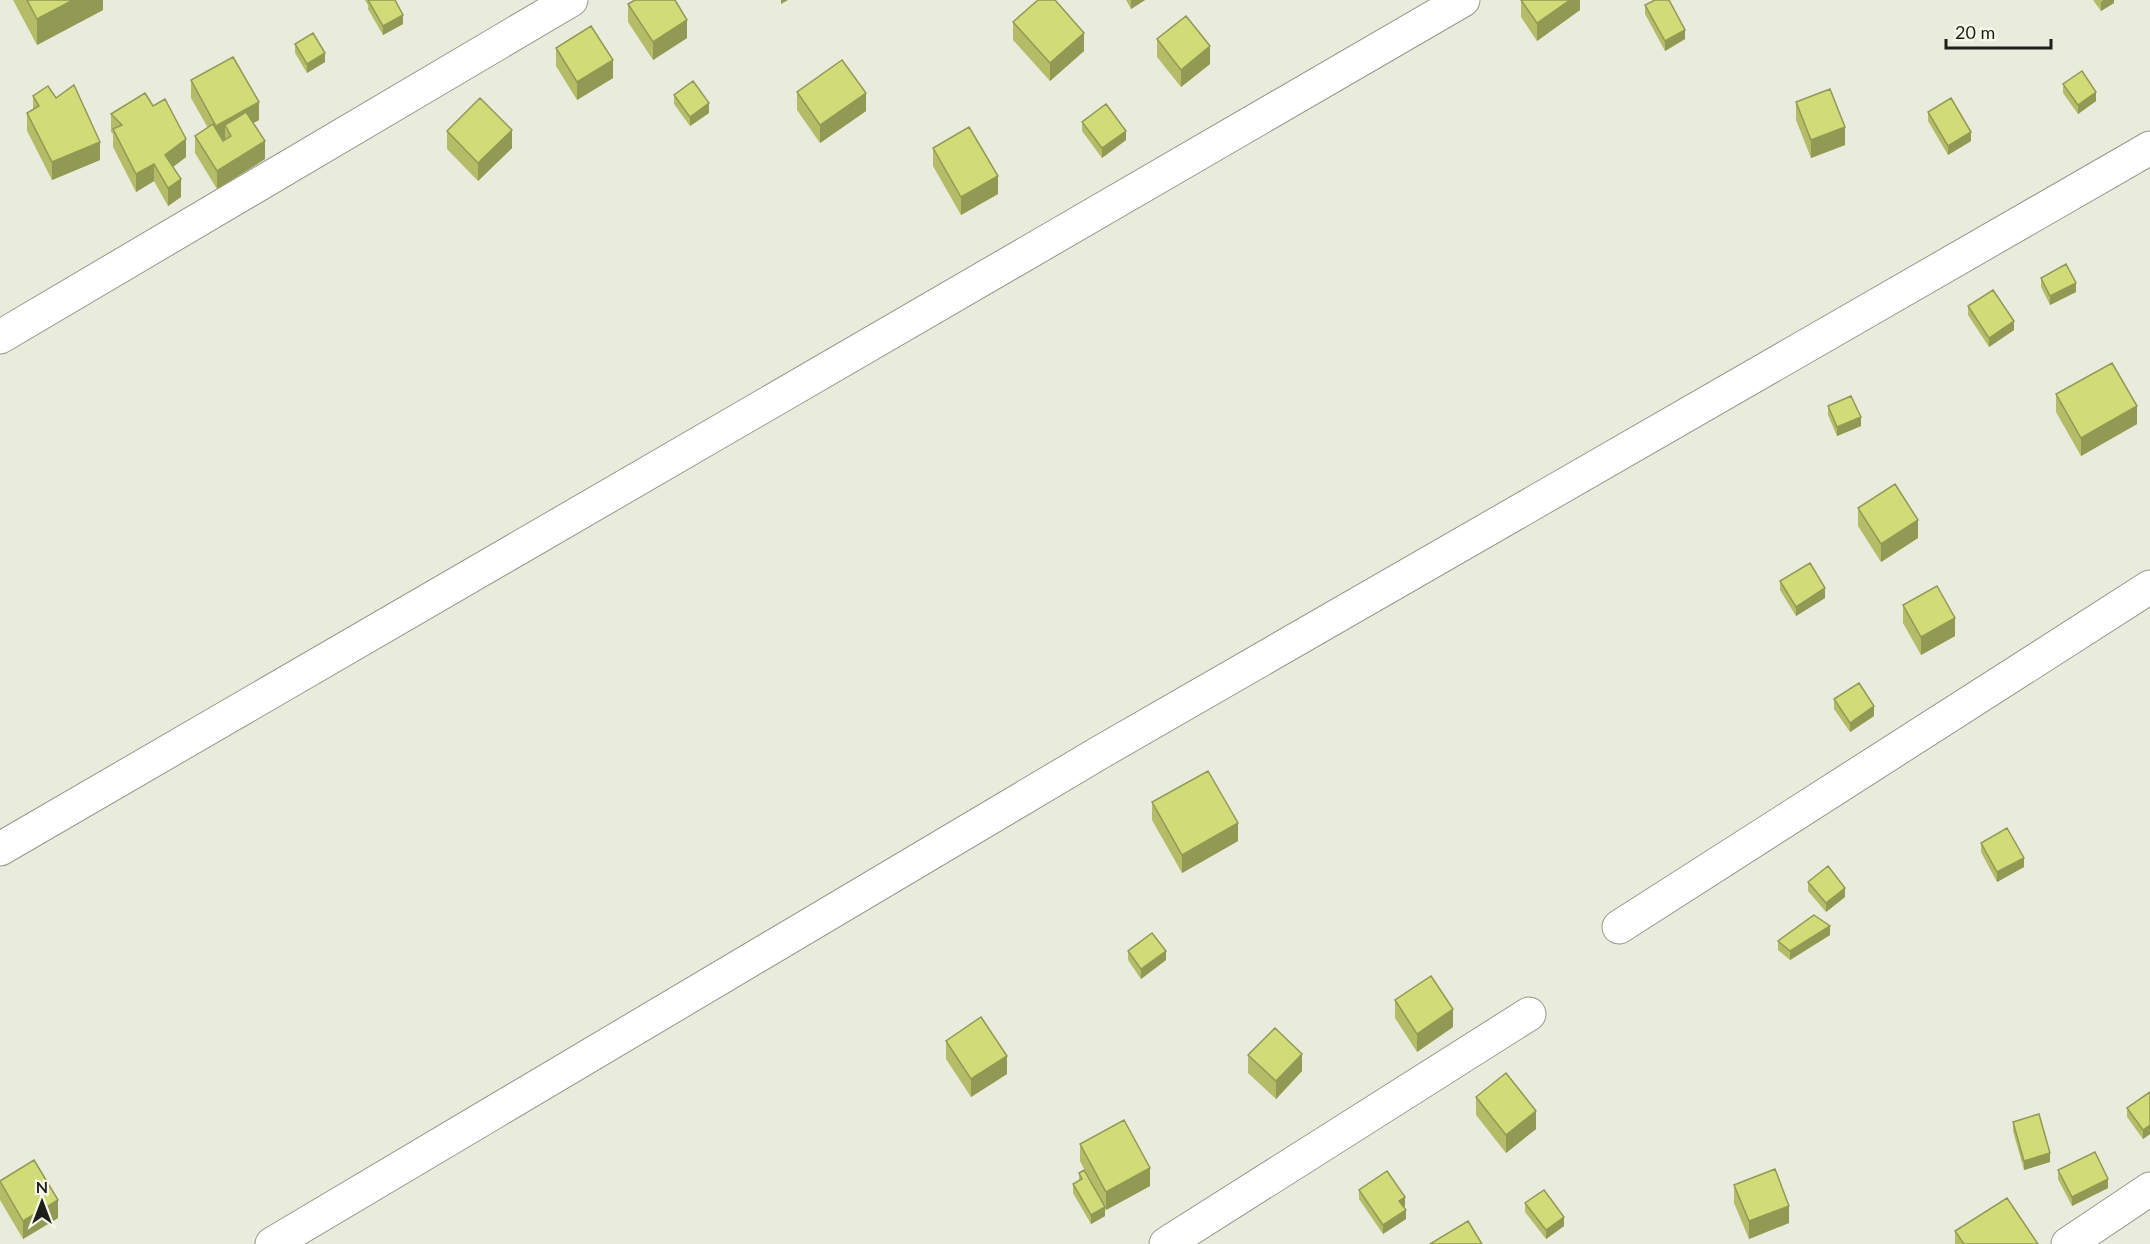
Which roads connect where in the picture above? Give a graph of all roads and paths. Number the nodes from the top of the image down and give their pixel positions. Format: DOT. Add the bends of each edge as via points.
graph roads {
  1 [pos="571,0"];
  2 [pos="1463,0"];
  3 [pos="2150,148"];
  4 [pos="0,337"];
  5 [pos="2150,587"];
  6 [pos="0,849"];
  7 [pos="1619,927"];
  8 [pos="1529,1014"];
  9 [pos="2150,1190"];
  10 [pos="272,1244"];
  11 [pos="1166,1244"];
  12 [pos="2068,1244"];
  1 -- 4 [label="street"];
  2 -- 6 [label="street"];
  3 -- 10 [label="street" via="1099,753"];
  5 -- 7 [label="street"];
  8 -- 11 [label="street"];
  9 -- 12 [label="street"];
}
